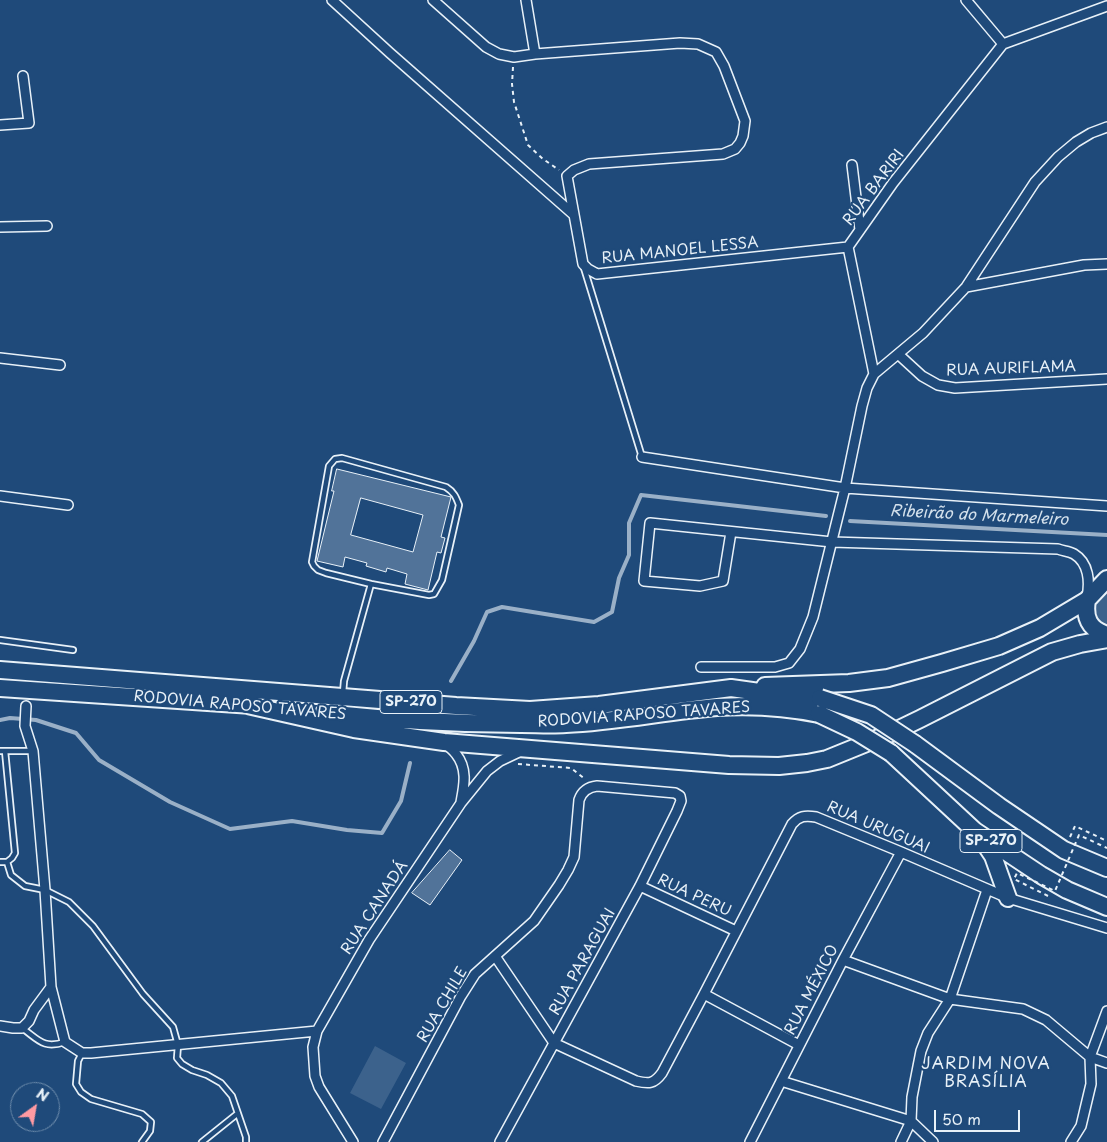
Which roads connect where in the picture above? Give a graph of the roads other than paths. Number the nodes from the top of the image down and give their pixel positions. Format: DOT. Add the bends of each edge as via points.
graph roads {
  1 [pos="332,0"];
  2 [pos="432,0"];
  3 [pos="526,0"];
  4 [pos="966,0"];
  5 [pos="1107,6"];
  6 [pos="1003,44"];
  7 [pos="535,54"];
  8 [pos="23,76"];
  9 [pos="0,125"];
  10 [pos="1107,127"];
  11 [pos="852,165"];
  12 [pos="573,214"];
  13 [pos="47,226"];
  14 [pos="0,227"];
  15 [pos="860,230"];
  16 [pos="848,247"];
  17 [pos="583,264"];
  18 [pos="1107,264"];
  19 [pos="966,287"];
  20 [pos="898,354"];
  21 [pos="0,358"];
  22 [pos="60,365"];
  23 [pos="874,374"];
  24 [pos="1107,380"];
  25 [pos="642,458"];
  26 [pos="845,488"];
  27 [pos="0,496"];
  28 [pos="68,505"];
  29 [pos="1107,506"];
  30 [pos="731,532"];
  31 [pos="832,542"];
  32 [pos="1107,579"];
  33 [pos="370,584"];
  34 [pos="1087,600"];
  35 [pos="1107,635"];
  36 [pos="1107,639"];
  37 [pos="0,640"];
  38 [pos="73,650"];
  39 [pos="701,667"];
  40 [pos="0,670"];
  41 [pos="0,688"];
  42 [pos="731,688"];
  43 [pos="342,697"];
  44 [pos="243,704"];
  45 [pos="26,708"];
  46 [pos="444,742"];
  47 [pos="524,749"];
  48 [pos="2,751"];
  49 [pos="33,751"];
  50 [pos="595,786"];
  51 [pos="461,803"];
  52 [pos="975,830"];
  53 [pos="901,852"];
  54 [pos="0,862"];
  55 [pos="7,862"];
  56 [pos="1107,868"];
  57 [pos="640,886"];
  58 [pos="45,890"];
  59 [pos="987,890"];
  60 [pos="1008,898"];
  61 [pos="1107,907"];
  62 [pos="1107,928"];
  63 [pos="736,931"];
  64 [pos="495,956"];
  65 [pos="843,960"];
  66 [pos="51,987"];
  67 [pos="704,994"];
  68 [pos="950,999"];
  69 [pos="1107,1011"];
  70 [pos="0,1026"];
  71 [pos="22,1028"];
  72 [pos="317,1031"];
  73 [pos="65,1042"];
  74 [pos="554,1043"];
  75 [pos="799,1044"];
  76 [pos="178,1045"];
  77 [pos="82,1053"];
  78 [pos="1090,1057"];
  79 [pos="1107,1063"];
  80 [pos="782,1081"];
  81 [pos="237,1114"];
  82 [pos="911,1121"];
  83 [pos="247,1140"];
  84 [pos="142,1142"];
  85 [pos="202,1142"];
  86 [pos="353,1142"];
  87 [pos="383,1142"];
  88 [pos="500,1142"];
  89 [pos="750,1142"];
  90 [pos="901,1142"];
  91 [pos="933,1142"];
  92 [pos="1072,1142"];
  1 -- 12 [label="street"];
  2 -- 7 [label="street" via="486,47 499,54 514,57"];
  3 -- 7 [label="street"];
  4 -- 6 [label="street"];
  5 -- 6 [label="street"];
  6 -- 15 [label="street, RUA BARIRI"];
  7 -- 12 [label="street, RUA MANOEL LESSA" via="698,44 716,52 745,121 740,143 723,154 589,164 574,170 567,176"];
  8 -- 9 [label="street" via="29,122"];
  10 -- 19 [label="street" via="1076,142 1035,182"];
  11 -- 15 [label="street"];
  12 -- 17 [label="street, RUA MANOEL LESSA"];
  13 -- 14 [label="street"];
  15 -- 16 [label="street, RUA BARIRI"];
  16 -- 17 [label="street, RUA MANOEL LESSA" via="597,274"];
  16 -- 23 [label="street, RUA BARIRI"];
  17 -- 25 [label="lane"];
  18 -- 19 [label="street" via="1084,265"];
  19 -- 20 [label="street" via="923,333"];
  20 -- 23 [label="street"];
  20 -- 24 [label="street, RUA AURIFLAMA" via="922,376 938,385 955,388"];
  21 -- 22 [label="street"];
  23 -- 26 [label="street" via="862,406"];
  25 -- 26 [label="street"];
  26 -- 29 [label="street"];
  26 -- 31 [label="street"];
  27 -- 28 [label="street"];
  30 -- 30 [label="street" via="650,523 644,581 700,586 723,580"];
  30 -- 31 [label="street"];
  31 -- 34 [label="street" via="1072,552 1086,568 1090,585"];
  31 -- 39 [label="street" via="813,617 800,650 789,663 775,667"];
  32 -- 34 [label="highway"];
  33 -- 33 [label="lane" via="318,570 312,562 329,466 335,459 342,458 446,487 456,496 459,505 442,580 434,594"];
  33 -- 43 [label="lane"];
  34 -- 35 [label="highway" via="1086,616 1090,625"];
  34 -- 42 [label="highway" via="1040,628 1000,646 888,678 849,683"];
  36 -- 47 [label="highway" via="1052,652 891,733 828,759 779,766 729,766"];
  37 -- 38 [label="lane"];
  40 -- 43 [label="highway, RODOVIA RAPOSO TAVARES / SP-270"];
  41 -- 44 [label="highway, RODOVIA RAPOSO TAVARES / SP-270"];
  42 -- 43 [label="highway, RODOVIA RAPOSO TAVARES / SP-270" via="599,706 530,710"];
  42 -- 56 [label="highway, RODOVIA RAPOSO TAVARES / SP-270, bridge" via="820,698 871,715 1064,850"];
  44 -- 46 [label="highway" via="354,729"];
  44 -- 52 [label="highway, RODOVIA RAPOSO TAVARES / SP-270, bridge" via="474,724 575,723 718,707 796,709 819,714 891,753"];
  45 -- 49 [label="street" via="25,726"];
  46 -- 47 [label="highway"];
  46 -- 51 [label="street" via="457,755 464,772"];
  47 -- 51 [label="street, RUA CANADÁ" via="487,772"];
  48 -- 49 [label="lane"];
  48 -- 55 [label="lane" via="15,852"];
  49 -- 58 [label="street"];
  50 -- 57 [label="street, RUA PARAGUAI" via="676,793 680,796 681,801"];
  50 -- 64 [label="street, RUA CHILE" via="585,790 579,800 574,857 568,870 534,921"];
  51 -- 72 [label="street, RUA CANADÁ" via="390,906"];
  52 -- 60 [label="highway" via="993,856"];
  52 -- 61 [label="highway, RODOVIA RAPOSO TAVARES / SP-270" via="1041,875"];
  53 -- 59 [label="street, RUA URUGUAI"];
  53 -- 63 [label="street, RUA URUGUAI" via="816,816 801,817 792,824"];
  53 -- 65 [label="street, RUA MÉXICO"];
  54 -- 55 [label="lane"];
  55 -- 58 [label="lane" via="11,875 25,886"];
  57 -- 63 [label="street, RUA PERU"];
  57 -- 74 [label="street, RUA PARAGUAI"];
  58 -- 66 [label="street"];
  58 -- 76 [label="lane" via="70,902 93,926 143,994 173,1027"];
  59 -- 60 [label="street, RUA URUGUAI"];
  59 -- 68 [label="street"];
  60 -- 62 [label="street, RUA URUGUAI"];
  63 -- 67 [label="street, RUA URUGUAI"];
  64 -- 74 [label="street"];
  64 -- 87 [label="street, RUA CHILE" via="475,974 461,996"];
  65 -- 68 [label="street"];
  65 -- 75 [label="street, RUA MÉXICO"];
  66 -- 71 [label="street"];
  66 -- 73 [label="street"];
  67 -- 74 [label="street, RUA URUGUAI" via="662,1072 650,1082 636,1081"];
  67 -- 75 [label="street"];
  68 -- 78 [label="street" via="1024,1009 1046,1020"];
  68 -- 82 [label="street" via="920,1051"];
  69 -- 78 [label="street"];
  70 -- 71 [label="street"];
  71 -- 73 [label="lane" via="44,1044 55,1046"];
  72 -- 76 [label="street"];
  72 -- 86 [label="street" via="315,1076"];
  73 -- 77 [label="street"];
  74 -- 88 [label="street, RUA PARAGUAI"];
  75 -- 80 [label="street, RUA MÉXICO"];
  76 -- 77 [label="street"];
  76 -- 81 [label="lane" via="177,1058 182,1064 221,1083 232,1096"];
  77 -- 84 [label="lane" via="76,1084 81,1092 91,1099 142,1114 151,1122 150,1131"];
  78 -- 79 [label="street"];
  78 -- 92 [label="street" via="1090,1084 1080,1126"];
  80 -- 82 [label="street"];
  80 -- 89 [label="street, RUA MÉXICO"];
  81 -- 83 [label="lane"];
  81 -- 85 [label="lane"];
  82 -- 90 [label="street"];
  82 -- 91 [label="street"];
}
